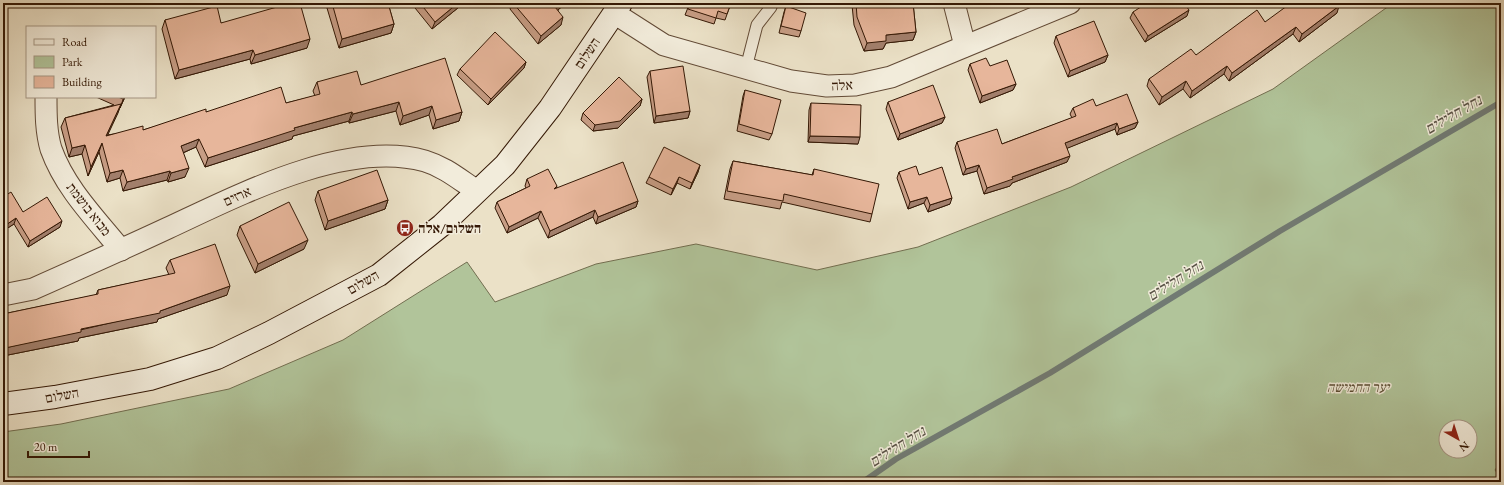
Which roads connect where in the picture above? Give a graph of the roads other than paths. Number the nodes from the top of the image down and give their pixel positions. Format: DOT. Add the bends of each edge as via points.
graph roads {
  1 [pos="772,3"];
  2 [pos="954,3"];
  3 [pos="1070,3"];
  4 [pos="618,8"];
  5 [pos="965,46"];
  6 [pos="746,68"];
  7 [pos="46,98"];
  8 [pos="477,192"];
  9 [pos="121,250"];
  10 [pos="3,295"];
  11 [pos="3,404"];
  1 -- 6 [label="lane" via="757,25"];
  2 -- 5 [label="street"];
  3 -- 5 [label="street, אלה"];
  4 -- 6 [label="street, אלה" via="664,45"];
  4 -- 8 [label="street, השלום" via="550,108 505,165"];
  5 -- 6 [label="street, אלה" via="891,77 855,85 826,86 791,81"];
  7 -- 9 [label="street, מבוא בושמת" via="51,148 68,185"];
  8 -- 9 [label="street, ארזים" via="446,169 425,161 401,157 347,160 276,179"];
  8 -- 11 [label="street, השלום" via="442,225 379,275 217,358 150,379"];
  9 -- 10 [label="street, ארזים" via="32,289"];
}
